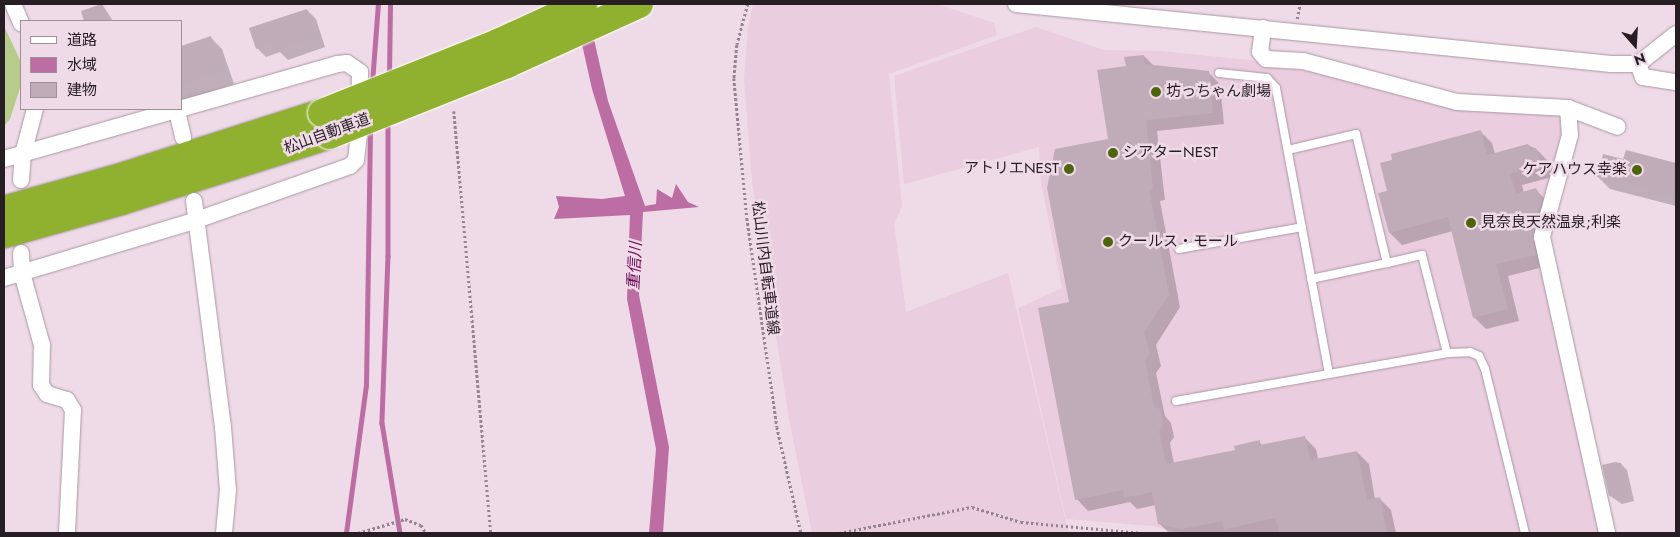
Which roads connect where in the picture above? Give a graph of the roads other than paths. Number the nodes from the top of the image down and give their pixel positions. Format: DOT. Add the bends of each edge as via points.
graph roads {
  1 [pos="13,4"];
  2 [pos="583,4"];
  3 [pos="639,4"];
  4 [pos="1016,4"];
  5 [pos="1093,8"];
  6 [pos="20,21"];
  7 [pos="1263,28"];
  8 [pos="1676,34"];
  9 [pos="1638,64"];
  10 [pos="1219,74"];
  11 [pos="1676,82"];
  12 [pos="1568,108"];
  13 [pos="35,110"];
  14 [pos="178,112"];
  15 [pos="325,124"];
  16 [pos="1618,127"];
  17 [pos="183,137"];
  18 [pos="1288,150"];
  19 [pos="23,154"];
  20 [pos="4,159"];
  21 [pos="21,180"];
  22 [pos="194,201"];
  23 [pos="4,210"];
  24 [pos="194,221"];
  25 [pos="1302,227"];
  26 [pos="12,244"];
  27 [pos="1179,249"];
  28 [pos="1387,263"];
  29 [pos="22,273"];
  30 [pos="4,278"];
  31 [pos="1312,279"];
  32 [pos="1447,353"];
  33 [pos="1329,374"];
  34 [pos="1176,401"];
  35 [pos="67,533"];
  36 [pos="224,533"];
  37 [pos="1525,533"];
  38 [pos="1607,533"];
  1 -- 6 [label="street"];
  2 -- 15 [label="highway, 松山自動車道, bridge"];
  3 -- 15 [label="highway, 松山自動車道, bridge" via="507,64"];
  4 -- 5 [label="street"];
  5 -- 7 [label="street"];
  7 -- 9 [label="street"];
  7 -- 12 [label="street" via="1260,52 1266,59 1303,61 1457,102"];
  8 -- 9 [label="street"];
  9 -- 11 [label="street" via="1643,77"];
  10 -- 18 [label="lane" via="1232,73 1273,82"];
  12 -- 16 [label="street"];
  12 -- 38 [label="street" via="1570,135 1542,237"];
  13 -- 19 [label="street"];
  14 -- 17 [label="street"];
  14 -- 19 [label="street"];
  14 -- 24 [label="street" via="337,64 347,63 360,72 358,143 356,160 350,166"];
  15 -- 23 [label="highway, 松山自動車道"];
  15 -- 26 [label="highway, 松山自動車道"];
  18 -- 25 [label="lane"];
  18 -- 28 [label="lane" via="1356,134"];
  19 -- 20 [label="street"];
  19 -- 21 [label="street"];
  22 -- 24 [label="street"];
  24 -- 29 [label="street"];
  24 -- 36 [label="street" via="223,427 228,490"];
  25 -- 27 [label="lane"];
  25 -- 31 [label="lane"];
  26 -- 29 [label="street"];
  28 -- 31 [label="lane"];
  28 -- 32 [label="lane" via="1422,254"];
  29 -- 30 [label="street"];
  29 -- 35 [label="street" via="40,332 42,388 47,394 67,400 73,410"];
  31 -- 33 [label="lane"];
  32 -- 33 [label="lane"];
  32 -- 37 [label="lane" via="1470,352 1482,360"];
  33 -- 34 [label="lane"];
}
